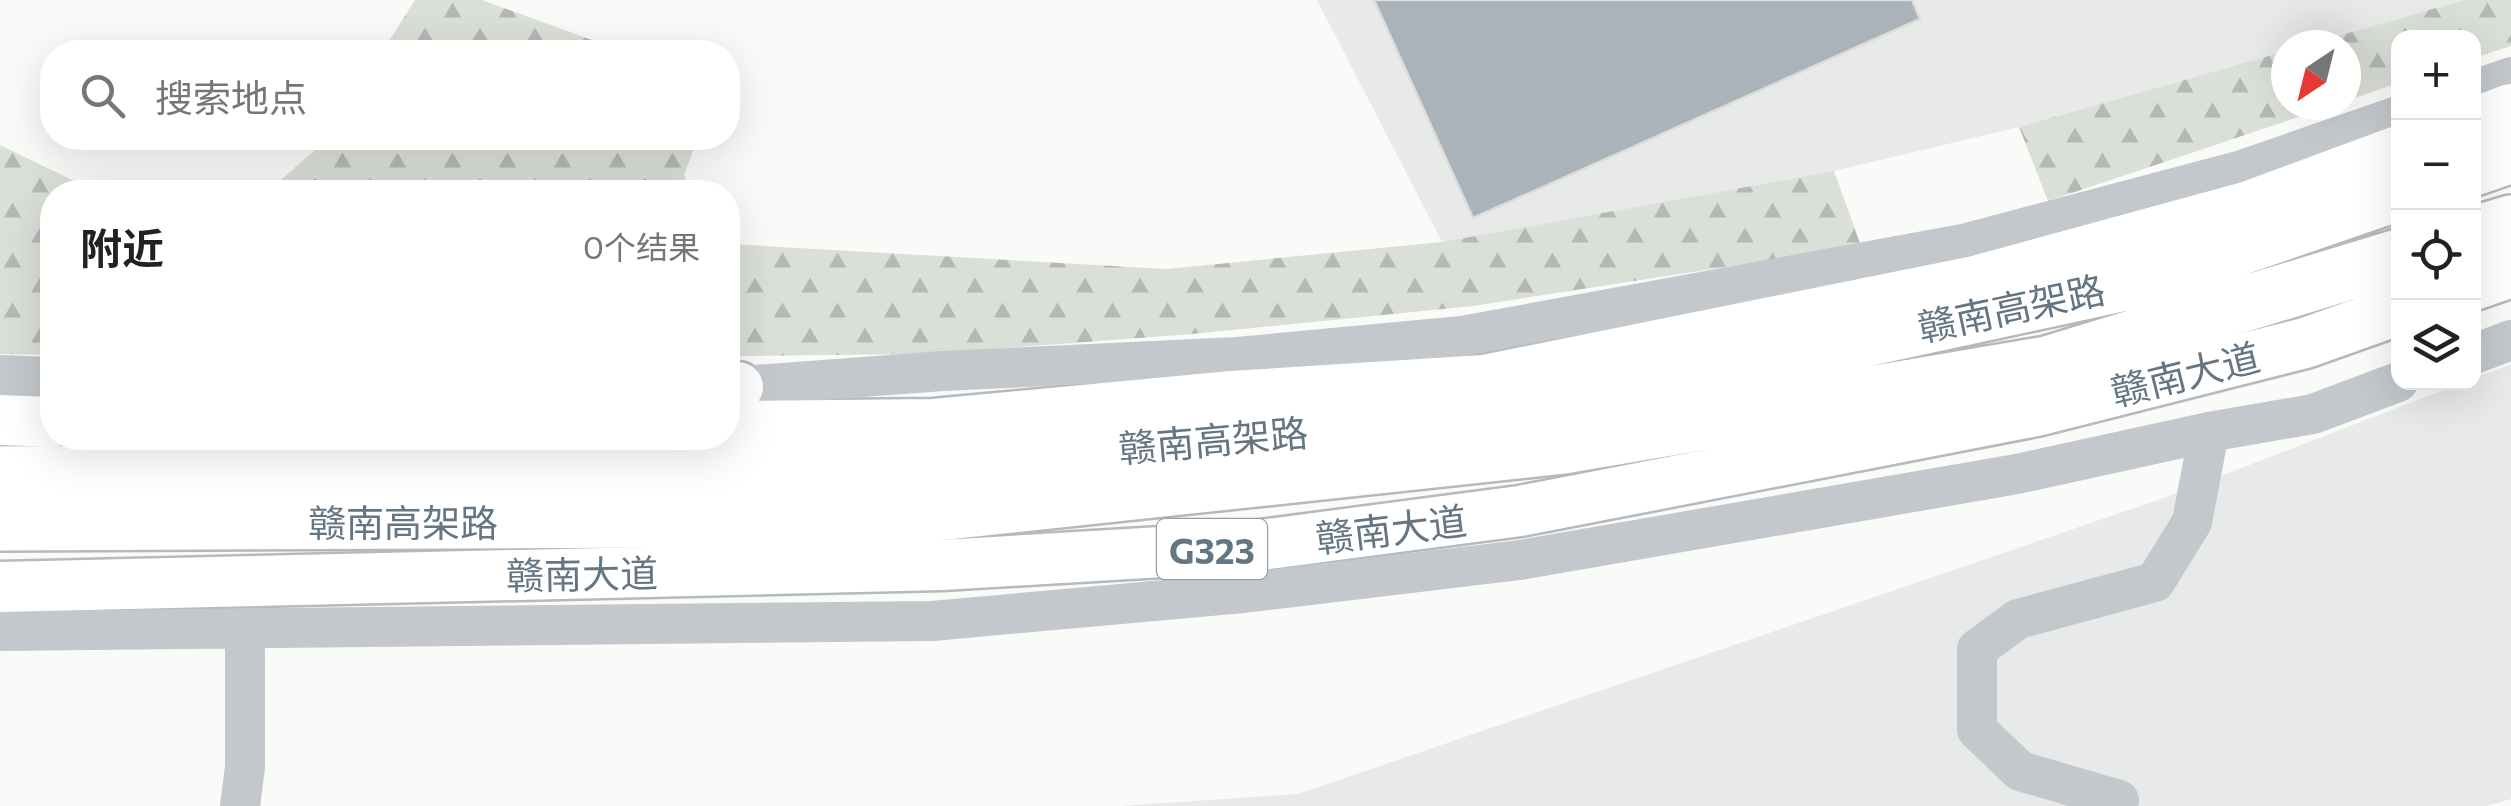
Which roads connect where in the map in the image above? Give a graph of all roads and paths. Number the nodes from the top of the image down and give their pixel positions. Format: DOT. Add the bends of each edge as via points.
graph roads {
  1 [pos="2511,78"];
  2 [pos="2481,88"];
  3 [pos="2511,109"];
  4 [pos="2391,118"];
  5 [pos="2481,120"];
  6 [pos="2391,154"];
  7 [pos="2511,155"];
  8 [pos="2481,166"];
  9 [pos="2391,195"];
  10 [pos="2511,223"];
  11 [pos="2481,232"];
  12 [pos="2391,259"];
  13 [pos="2511,272"];
  14 [pos="2481,282"];
  15 [pos="2391,312"];
  16 [pos="2511,340"];
  17 [pos="2481,351"];
  18 [pos="0,375"];
  19 [pos="40,377"];
  20 [pos="2391,385"];
  21 [pos="740,396"];
  22 [pos="740,398"];
  23 [pos="0,420"];
  24 [pos="40,422"];
  25 [pos="2209,432"];
  26 [pos="0,474"];
  27 [pos="0,523"];
  28 [pos="0,586"];
  29 [pos="244,630"];
  30 [pos="0,631"];
  31 [pos="2118,800"];
  32 [pos="240,806"];
  1 -- 2 [label="street"];
  3 -- 5 [label="main road"];
  4 -- 21 [label="street" via="2242,170 1963,244 1462,336 1237,357 943,371"];
  6 -- 22 [label="main road" via="2248,206 1976,282 1484,380 934,424"];
  7 -- 8 [label="highway"];
  9 -- 26 [label="highway, 赣南高架路" via="2156,276 1556,406 828,470"];
  10 -- 11 [label="highway"];
  12 -- 27 [label="highway, 赣南高架路" via="2047,364 1564,446 882,519"];
  13 -- 14 [label="main road"];
  15 -- 28 [label="main road, 赣南大道 / G323" via="2305,342 2036,411 1520,512 1246,548 942,565"];
  16 -- 17 [label="street"];
  18 -- 19 [label="street"];
  20 -- 25 [label="street" via="2313,414"];
  23 -- 24 [label="main road"];
  25 -- 29 [label="street" via="2016,474 1520,560 1244,593 932,621"];
  25 -- 31 [label="street" via="2192,522 2155,582 2018,619 1977,650 1977,730 2020,771"];
  29 -- 30 [label="street"];
  29 -- 32 [label="street"];
}
